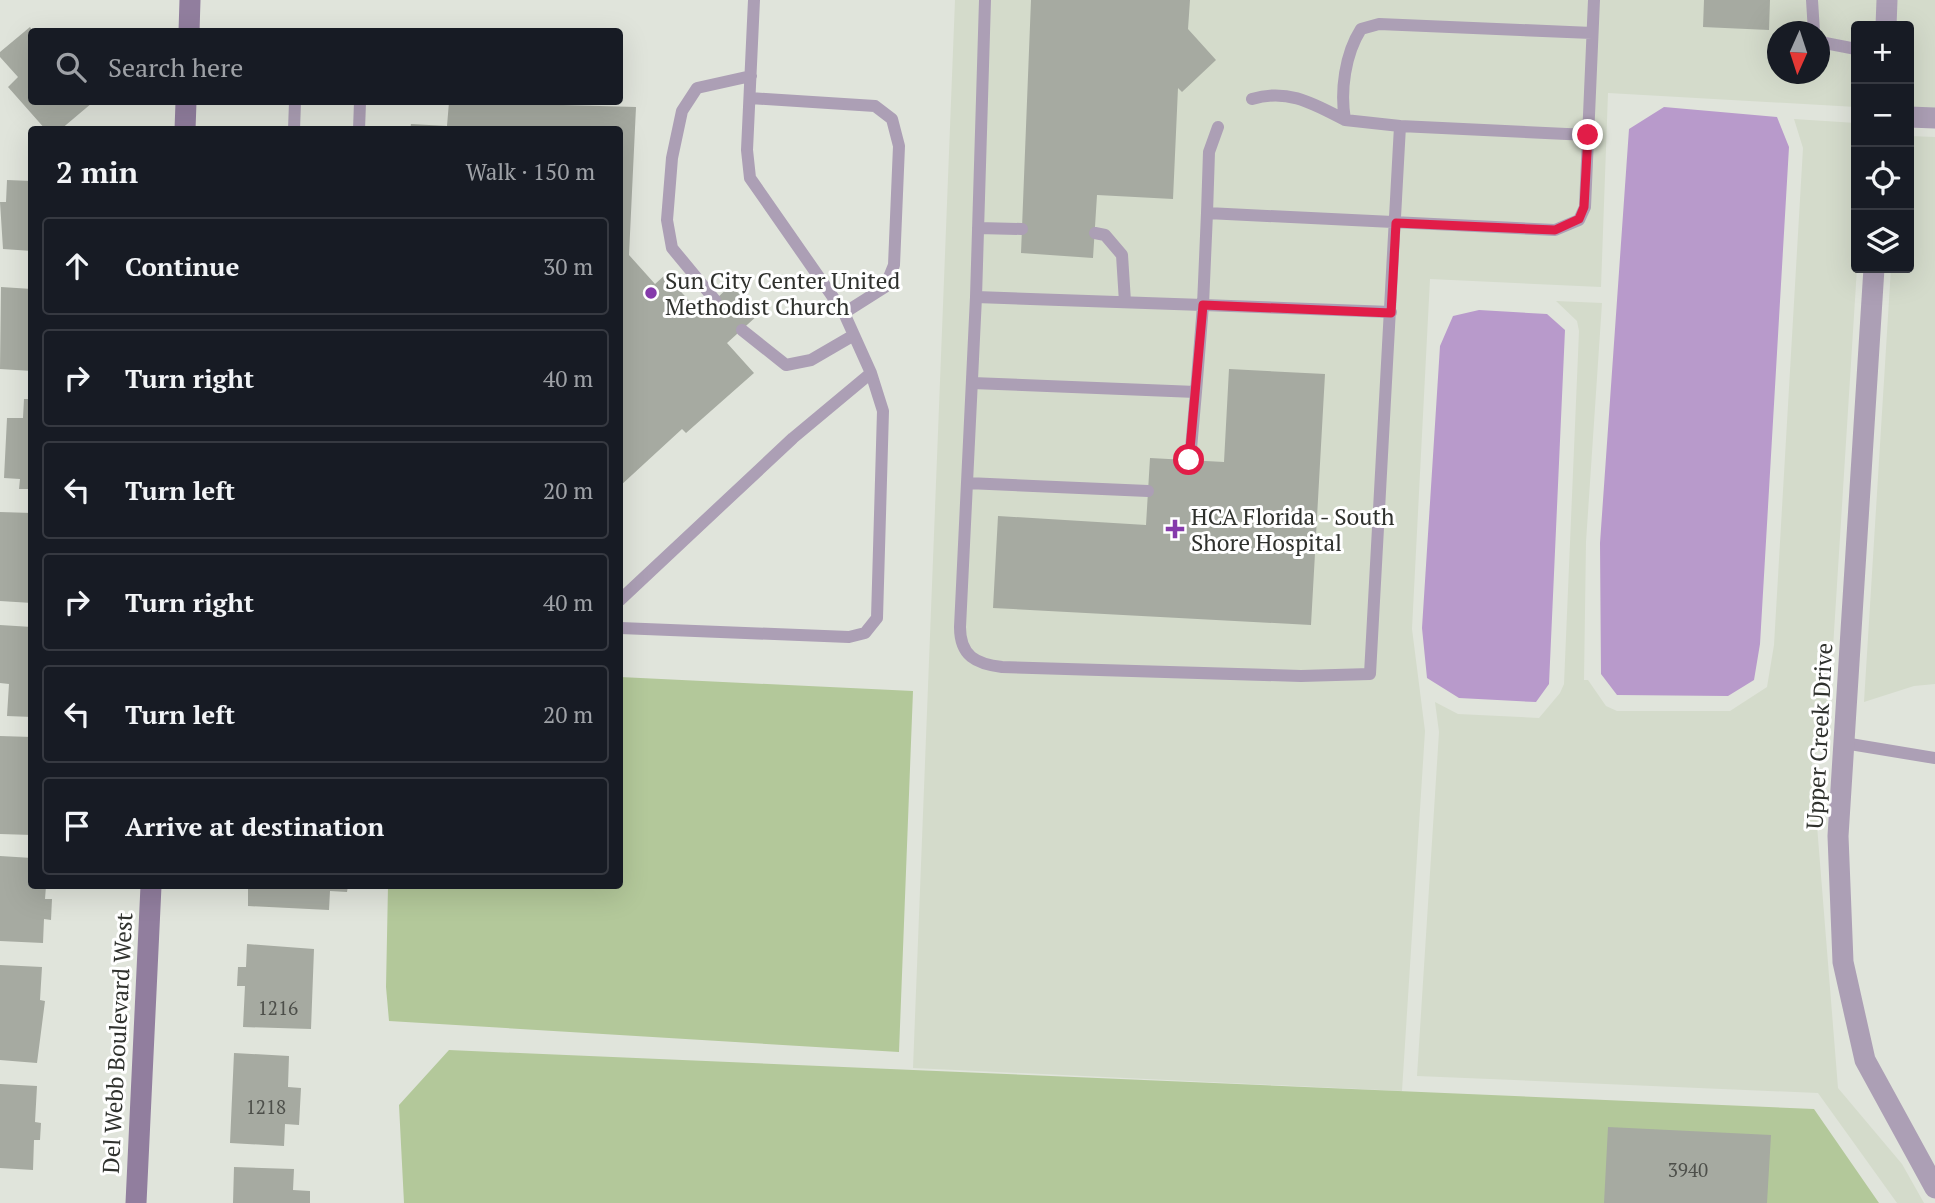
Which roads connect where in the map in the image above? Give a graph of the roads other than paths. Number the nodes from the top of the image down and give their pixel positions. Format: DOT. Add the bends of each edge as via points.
graph roads {
  1 [pos="190,0"];
  2 [pos="754,0"];
  3 [pos="985,0"];
  4 [pos="1594,0"];
  5 [pos="1812,0"];
  6 [pos="1887,0"];
  7 [pos="1813,21"];
  8 [pos="1886,21"];
  9 [pos="189,28"];
  10 [pos="1592,33"];
  11 [pos="1830,44"];
  12 [pos="1851,48"];
  13 [pos="751,76"];
  14 [pos="750,97"];
  15 [pos="1252,99"];
  16 [pos="186,105"];
  17 [pos="295,105"];
  18 [pos="360,105"];
  19 [pos="1914,117"];
  20 [pos="1935,118"];
  21 [pos="1345,120"];
  22 [pos="184,126"];
  23 [pos="294,126"];
  24 [pos="359,126"];
  25 [pos="1400,126"];
  26 [pos="1219,127"];
  27 [pos="1588,135"];
  28 [pos="1207,213"];
  29 [pos="1396,223"];
  30 [pos="978,228"];
  31 [pos="1022,229"];
  32 [pos="1095,233"];
  33 [pos="1874,273"];
  34 [pos="976,297"];
  35 [pos="715,300"];
  36 [pos="1125,302"];
  37 [pos="1203,305"];
  38 [pos="844,313"];
  39 [pos="1391,313"];
  40 [pos="742,330"];
  41 [pos="854,335"];
  42 [pos="871,373"];
  43 [pos="972,383"];
  44 [pos="1196,392"];
  45 [pos="1189,460"];
  46 [pos="967,483"];
  47 [pos="1148,491"];
  48 [pos="623,597"];
  49 [pos="623,628"];
  50 [pos="1844,743"];
  51 [pos="1935,758"];
  52 [pos="151,889"];
  53 [pos="1935,1188"];
  54 [pos="136,1203"];
  1 -- 9 [label="street"];
  2 -- 13 [label="lane"];
  3 -- 30 [label="lane"];
  4 -- 10 [label="lane"];
  5 -- 7 [label="lane"];
  6 -- 8 [label="street"];
  10 -- 21 [label="lane" via="1378,24 1361,29 1346,62"];
  10 -- 27 [label="lane"];
  11 -- 12 [label="lane"];
  13 -- 14 [label="lane"];
  13 -- 35 [label="lane" via="698,88 682,111 672,158 667,220 672,248"];
  14 -- 38 [label="lane" via="750,178"];
  14 -- 38 [label="lane" via="875,106 892,120 898,146 894,265 885,286"];
  15 -- 21 [label="lane" via="1270,93 1300,97"];
  16 -- 22 [label="street"];
  17 -- 23 [label="lane"];
  18 -- 24 [label="lane"];
  19 -- 20 [label="street"];
  21 -- 25 [label="lane"];
  25 -- 27 [label="lane"];
  25 -- 29 [label="lane"];
  26 -- 28 [label="lane" via="1209,152"];
  27 -- 29 [label="lane" via="1584,207 1579,219 1555,230"];
  28 -- 29 [label="lane"];
  28 -- 37 [label="lane"];
  29 -- 39 [label="lane"];
  30 -- 31 [label="lane"];
  30 -- 34 [label="lane"];
  32 -- 36 [label="lane" via="1105,234 1122,255"];
  33 -- 50 [label="street, Upper Creek Drive"];
  34 -- 36 [label="lane"];
  34 -- 43 [label="lane"];
  36 -- 37 [label="lane"];
  37 -- 39 [label="lane"];
  37 -- 44 [label="lane"];
  38 -- 41 [label="lane"];
  39 -- 46 [label="lane" via="1370,674 1301,676 981,664 967,655 960,640"];
  40 -- 41 [label="lane" via="786,365 811,360"];
  41 -- 42 [label="lane"];
  42 -- 48 [label="lane" via="793,438"];
  42 -- 49 [label="lane" via="883,411 877,618 865,633 849,637"];
  43 -- 44 [label="lane"];
  43 -- 46 [label="lane"];
  44 -- 45 [label="lane"];
  46 -- 47 [label="lane"];
  50 -- 51 [label="lane"];
  50 -- 53 [label="street, Upper Creek Drive" via="1838,836 1843,962 1865,1060"];
  52 -- 54 [label="street, Del Webb Boulevard West"];
}
